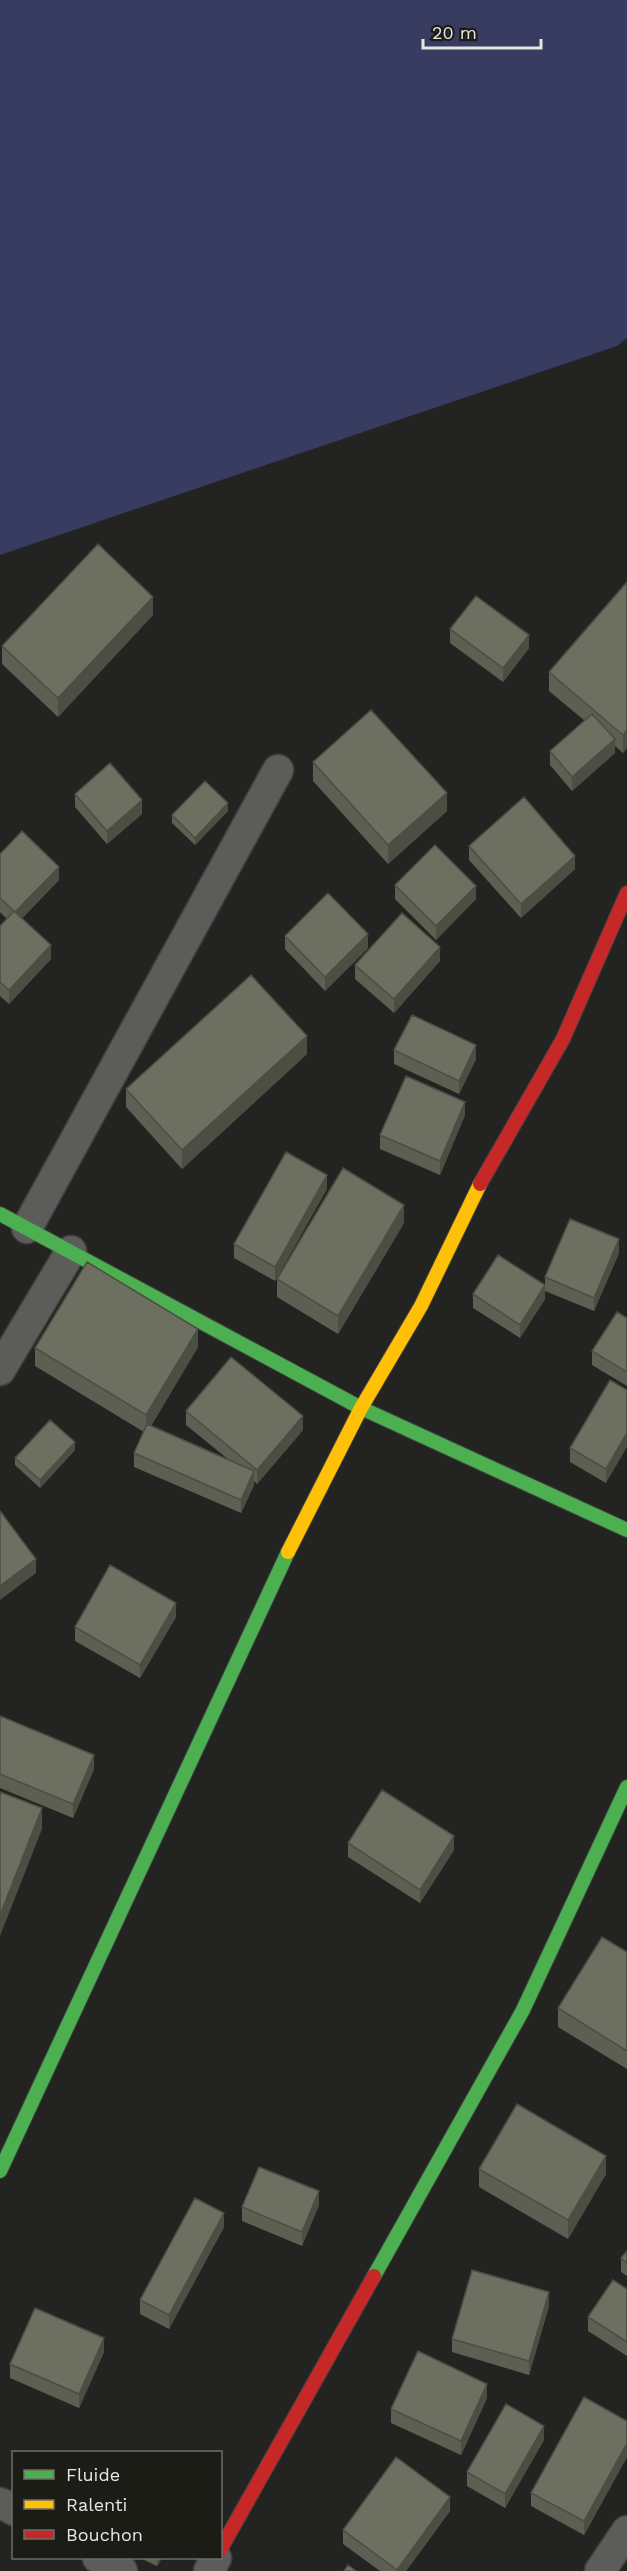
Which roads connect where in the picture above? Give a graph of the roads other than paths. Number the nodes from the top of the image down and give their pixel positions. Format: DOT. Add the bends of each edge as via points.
graph roads {
  1 [pos="278,770"];
  2 [pos="627,893"];
  3 [pos="0,1214"];
  4 [pos="27,1228"];
  5 [pos="71,1251"];
  6 [pos="0,1370"];
  7 [pos="361,1408"];
  8 [pos="627,1530"];
  9 [pos="627,1787"];
  10 [pos="0,2172"];
  11 [pos="627,2531"];
  12 [pos="222,2546"];
  13 [pos="100,2559"];
  14 [pos="122,2571"];
  15 [pos="600,2571"];
  1 -- 4 [label="street"];
  2 -- 7 [label="street" via="563,1039 490,1164 426,1296"];
  3 -- 4 [label="street"];
  4 -- 5 [label="street"];
  5 -- 6 [label="street"];
  5 -- 7 [label="street"];
  7 -- 8 [label="street"];
  7 -- 10 [label="street" via="258,1613"];
  9 -- 12 [label="street" via="523,2010"];
  11 -- 15 [label="street"];
  13 -- 14 [label="street"];
}
